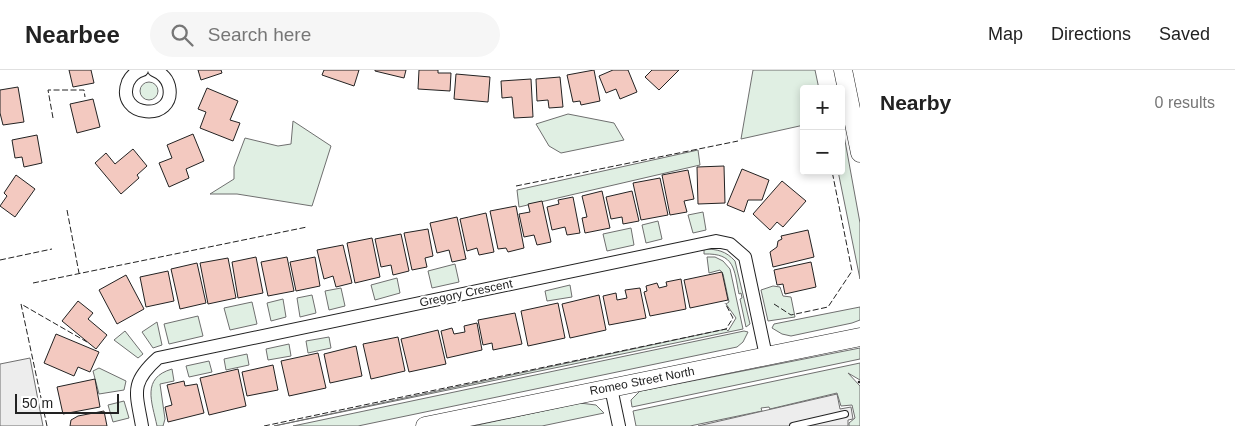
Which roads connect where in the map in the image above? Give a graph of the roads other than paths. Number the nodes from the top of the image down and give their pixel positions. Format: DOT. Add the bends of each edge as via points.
graph roads {
  1 [pos="142,70"];
  2 [pos="154,70"];
  3 [pos="843,70"];
  4 [pos="130,74"];
  5 [pos="860,153"];
  6 [pos="860,337"];
  7 [pos="766,356"];
  8 [pos="611,388"];
  9 [pos="845,414"];
  10 [pos="442,424"];
  11 [pos="142,426"];
  12 [pos="425,426"];
  13 [pos="619,426"];
  14 [pos="793,426"];
  1 -- 4 [label="street"];
  2 -- 4 [label="street" via="164,76 170,88 167,101 156,111 140,111 131,104 126,90"];
  3 -- 5 [label="main road"];
  6 -- 7 [label="main road, Romeo Street North"];
  7 -- 8 [label="main road, Romeo Street North"];
  7 -- 11 [label="street, Gregory Crescent" via="745,257 730,244 716,241 158,358 144,370 136,388"];
  8 -- 10 [label="main road, Romeo Street North"];
  8 -- 13 [label="street"];
  9 -- 14 [label="lane"];
  10 -- 12 [label="main road, Romeo Street North"];
}
